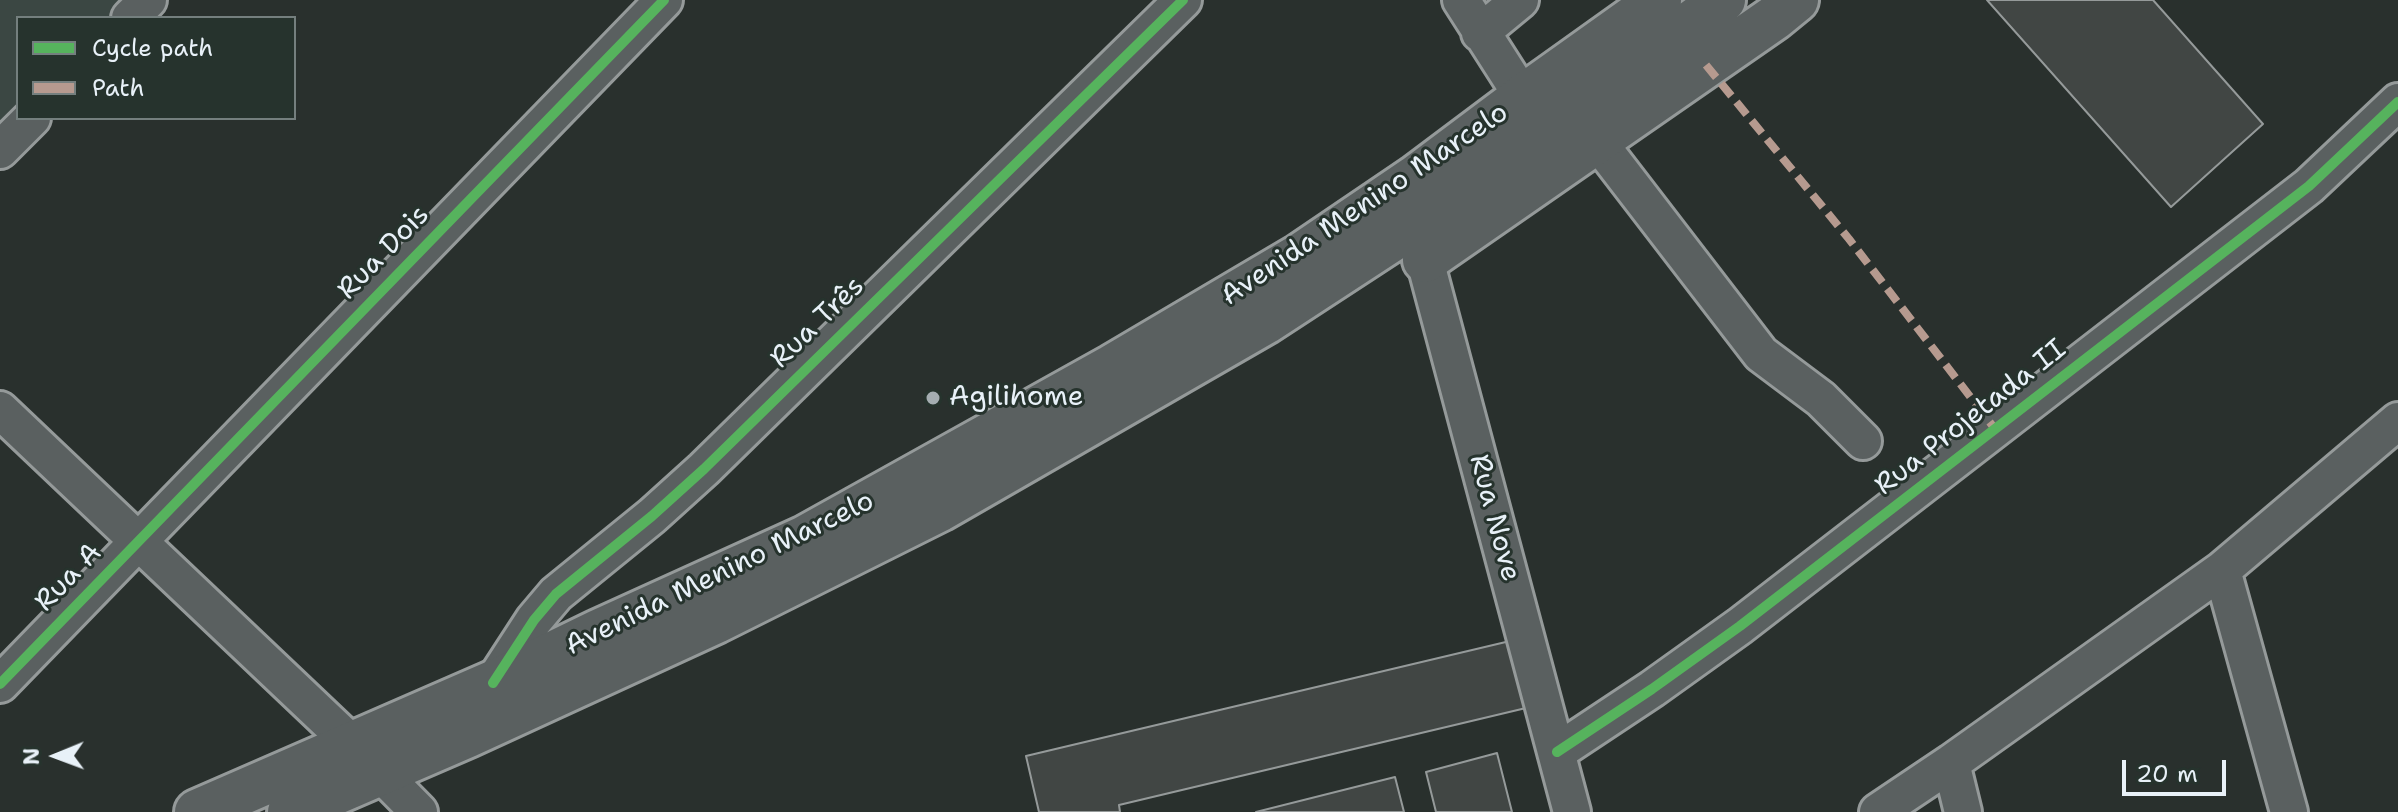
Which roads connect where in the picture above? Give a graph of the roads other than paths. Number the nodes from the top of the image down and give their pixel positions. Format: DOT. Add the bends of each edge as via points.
graph roads {
  1 [pos="148,0"];
  2 [pos="664,0"];
  3 [pos="1183,0"];
  4 [pos="1461,0"];
  5 [pos="1520,0"];
  6 [pos="1659,0"];
  7 [pos="1723,0"];
  8 [pos="1796,0"];
  9 [pos="132,16"];
  10 [pos="1480,33"];
  11 [pos="1736,44"];
  12 [pos="1650,53"];
  13 [pos="1523,97"];
  14 [pos="2398,102"];
  15 [pos="30,120"];
  16 [pos="1598,142"];
  17 [pos="0,150"];
  18 [pos="1420,242"];
  19 [pos="0,410"];
  20 [pos="2398,421"];
  21 [pos="1863,441"];
  22 [pos="139,540"];
  23 [pos="2222,570"];
  24 [pos="493,683"];
  25 [pos="0,684"];
  26 [pos="1557,752"];
  27 [pos="366,759"];
  28 [pos="1951,763"];
  29 [pos="197,812"];
  30 [pos="290,812"];
  31 [pos="419,812"];
  32 [pos="1572,812"];
  33 [pos="1878,812"];
  34 [pos="1963,812"];
  35 [pos="2289,812"];
  1 -- 9 [label="street"];
  2 -- 22 [label="street, Rua Dois"];
  3 -- 24 [label="street, Rua Três" via="704,469 556,594"];
  4 -- 10 [label="street"];
  5 -- 10 [label="street"];
  6 -- 13 [label="main road, Avenida Menino Marcelo"];
  7 -- 12 [label="main road, Avenida Menino Marcelo"];
  8 -- 11 [label="main road"];
  10 -- 13 [label="street"];
  11 -- 12 [label="main road"];
  11 -- 16 [label="main road"];
  12 -- 18 [label="main road, Avenida Menino Marcelo"];
  13 -- 24 [label="main road, Avenida Menino Marcelo" via="1300,256 1112,367 805,538"];
  14 -- 26 [label="street, Rua Projetada II" via="2309,186 1740,626"];
  15 -- 17 [label="street"];
  16 -- 18 [label="main road"];
  16 -- 21 [label="street" via="1761,354 1821,399"];
  18 -- 26 [label="street, Rua Nove"];
  18 -- 27 [label="main road, Avenida Menino Marcelo" via="1265,322 940,509 716,621 468,735"];
  19 -- 22 [label="street"];
  20 -- 23 [label="street"];
  22 -- 25 [label="street, Rua A"];
  22 -- 27 [label="street"];
  23 -- 28 [label="street"];
  23 -- 35 [label="street"];
  24 -- 27 [label="main road, Avenida Menino Marcelo"];
  26 -- 32 [label="street, Rua Nove"];
  27 -- 29 [label="main road, Avenida Menino Marcelo"];
  27 -- 30 [label="main road, Avenida Menino Marcelo"];
  27 -- 31 [label="street"];
  28 -- 33 [label="street"];
  28 -- 34 [label="street"];
}
